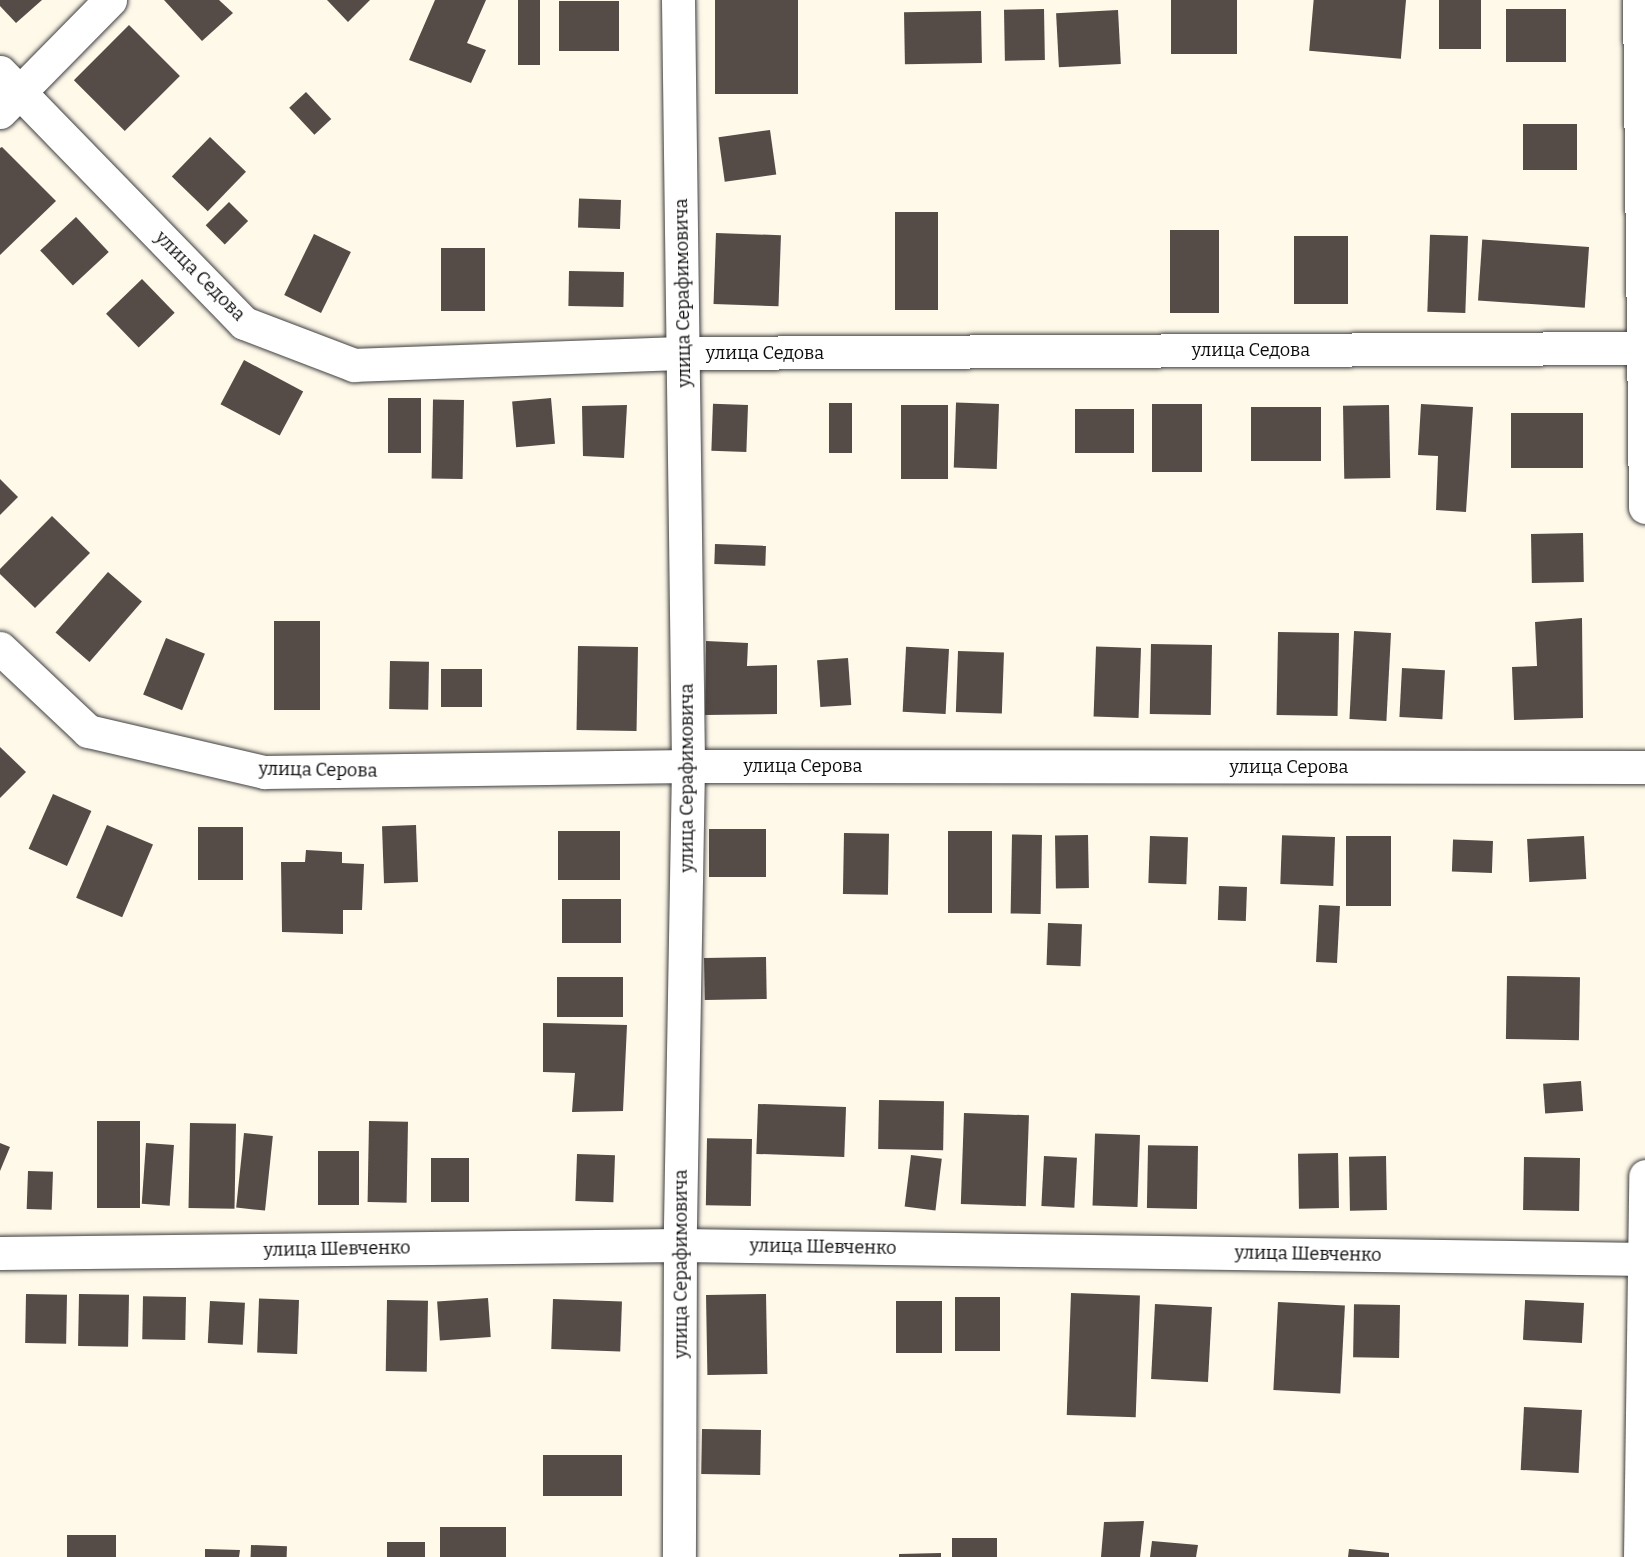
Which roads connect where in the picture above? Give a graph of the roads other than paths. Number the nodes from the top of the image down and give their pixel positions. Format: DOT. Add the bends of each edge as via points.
graph roads {
  1 [pos="110,0"];
  2 [pos="678,0"];
  3 [pos="1639,0"];
  4 [pos="7,92"];
  5 [pos="1643,348"];
  6 [pos="684,353"];
  7 [pos="1645,507"];
  8 [pos="0,648"];
  9 [pos="688,766"];
  10 [pos="1645,767"];
  11 [pos="1645,1176"];
  12 [pos="680,1245"];
  13 [pos="0,1253"];
  14 [pos="1644,1259"];
  15 [pos="680,1557"];
  16 [pos="1640,1557"];
  1 -- 4 [label="street"];
  2 -- 6 [label="street, улица Серафимовича"];
  3 -- 5 [label="street"];
  4 -- 6 [label="street, улица Седова" via="244,322 354,365"];
  5 -- 6 [label="street, улица Седова"];
  5 -- 7 [label="street"];
  6 -- 9 [label="street, улица Серафимовича"];
  8 -- 9 [label="street, улица Серова" via="88,731 264,772"];
  9 -- 10 [label="street, улица Серова"];
  9 -- 12 [label="street, улица Серафимовича"];
  11 -- 14 [label="street"];
  12 -- 13 [label="street, улица Шевченко"];
  12 -- 14 [label="street, улица Шевченко"];
  12 -- 15 [label="street, улица Серафимовича"];
  14 -- 16 [label="street"];
}
